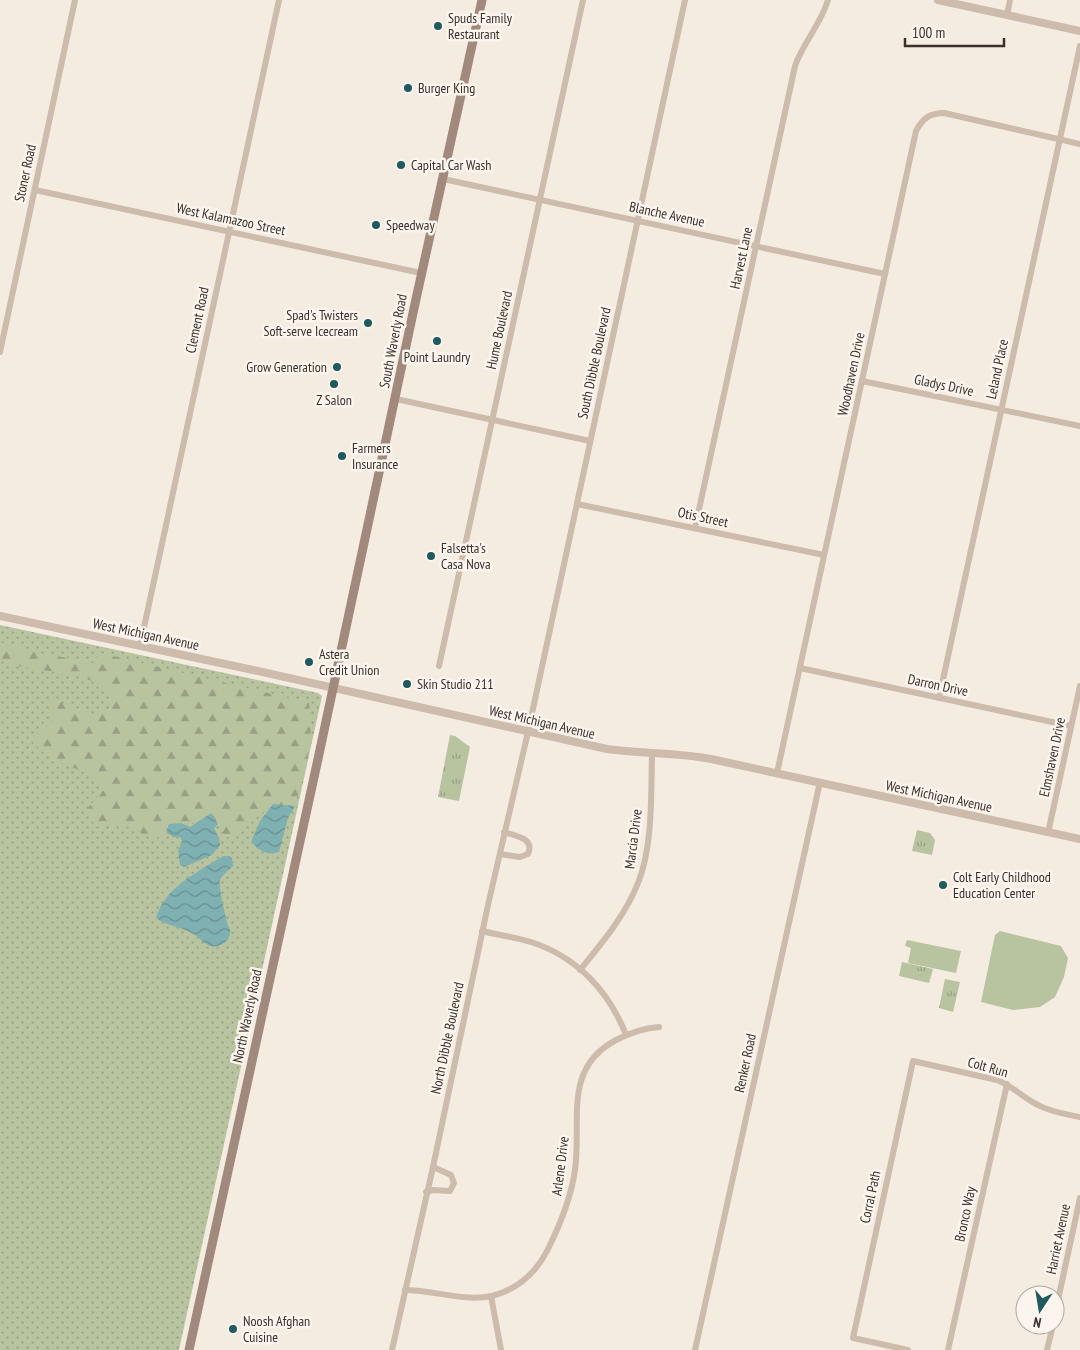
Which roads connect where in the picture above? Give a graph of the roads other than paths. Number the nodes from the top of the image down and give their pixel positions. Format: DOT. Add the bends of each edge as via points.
graph roads {
  1 [pos="76,0"];
  2 [pos="279,0"];
  3 [pos="482,0"];
  4 [pos="583,0"];
  5 [pos="685,0"];
  6 [pos="828,0"];
  7 [pos="938,0"];
  8 [pos="1010,0"];
  9 [pos="1007,15"];
  10 [pos="1080,31"];
  11 [pos="1080,46"];
  12 [pos="1060,139"];
  13 [pos="1080,144"];
  14 [pos="443,179"];
  15 [pos="35,190"];
  16 [pos="540,199"];
  17 [pos="638,221"];
  18 [pos="229,232"];
  19 [pos="756,246"];
  20 [pos="421,273"];
  21 [pos="885,274"];
  22 [pos="0,352"];
  23 [pos="862,381"];
  24 [pos="396,399"];
  25 [pos="1001,410"];
  26 [pos="492,420"];
  27 [pos="1080,426"];
  28 [pos="590,440"];
  29 [pos="577,504"];
  30 [pos="695,528"];
  31 [pos="824,556"];
  32 [pos="0,616"];
  33 [pos="140,646"];
  34 [pos="439,666"];
  35 [pos="800,668"];
  36 [pos="1080,686"];
  37 [pos="334,688"];
  38 [pos="938,698"];
  39 [pos="1071,726"];
  40 [pos="528,732"];
  41 [pos="652,754"];
  42 [pos="777,773"];
  43 [pos="820,782"];
  44 [pos="504,832"];
  45 [pos="1048,833"];
  46 [pos="1080,840"];
  47 [pos="500,854"];
  48 [pos="482,931"];
  49 [pos="580,970"];
  50 [pos="659,1027"];
  51 [pos="626,1035"];
  52 [pos="913,1061"];
  53 [pos="1007,1084"];
  54 [pos="1080,1117"];
  55 [pos="433,1167"];
  56 [pos="426,1192"];
  57 [pos="1080,1198"];
  58 [pos="1061,1285"];
  59 [pos="405,1290"];
  60 [pos="491,1296"];
  61 [pos="1050,1335"];
  62 [pos="189,1350"];
  63 [pos="392,1350"];
  64 [pos="501,1350"];
  65 [pos="696,1350"];
  66 [pos="908,1350"];
  67 [pos="948,1350"];
  68 [pos="1047,1350"];
  1 -- 15 [label="street, Stoner Road"];
  2 -- 18 [label="street, Clement Road"];
  3 -- 14 [label="main road, South Waverly Road"];
  4 -- 16 [label="street, Hume Boulevard"];
  5 -- 17 [label="street, South Dibble Boulevard"];
  6 -- 19 [label="street, Harvest Lane" via="795,66"];
  7 -- 9 [label="street"];
  8 -- 9 [label="street"];
  9 -- 10 [label="street"];
  11 -- 12 [label="street, Leland Place"];
  12 -- 13 [label="street"];
  12 -- 21 [label="street, Woodhaven Drive" via="944,113 928,116 916,131"];
  12 -- 25 [label="street, Leland Place"];
  14 -- 16 [label="street, Blanche Avenue"];
  14 -- 20 [label="main road, South Waverly Road"];
  15 -- 18 [label="street, West Kalamazoo Street"];
  15 -- 22 [label="street, Stoner Road"];
  16 -- 17 [label="street, Blanche Avenue"];
  16 -- 26 [label="street, Hume Boulevard"];
  17 -- 19 [label="street, Blanche Avenue"];
  17 -- 28 [label="street, South Dibble Boulevard"];
  18 -- 20 [label="street, West Kalamazoo Street"];
  18 -- 33 [label="street, Clement Road"];
  19 -- 21 [label="street, Blanche Avenue"];
  19 -- 30 [label="street, Harvest Lane"];
  20 -- 24 [label="main road, South Waverly Road"];
  21 -- 23 [label="street, Woodhaven Drive"];
  23 -- 25 [label="street, Gladys Drive"];
  23 -- 31 [label="street, Woodhaven Drive"];
  24 -- 26 [label="street"];
  24 -- 37 [label="main road, South Waverly Road"];
  25 -- 27 [label="street, Gladys Drive"];
  25 -- 38 [label="street, Leland Place"];
  26 -- 28 [label="street"];
  26 -- 34 [label="street, Hume Boulevard"];
  28 -- 29 [label="street, South Dibble Boulevard"];
  29 -- 30 [label="street, Otis Street"];
  29 -- 40 [label="street, South Dibble Boulevard"];
  30 -- 31 [label="street, Otis Street"];
  31 -- 35 [label="street, Woodhaven Drive"];
  32 -- 33 [label="street, West Michigan Avenue"];
  33 -- 37 [label="street, West Michigan Avenue"];
  35 -- 38 [label="street, Darron Drive"];
  35 -- 42 [label="street, Woodhaven Drive"];
  36 -- 39 [label="street, Elmshaven Drive"];
  37 -- 40 [label="street, West Michigan Avenue"];
  37 -- 62 [label="main road, North Waverly Road"];
  38 -- 39 [label="street, Darron Drive"];
  39 -- 45 [label="street, Elmshaven Drive"];
  40 -- 41 [label="street, West Michigan Avenue" via="607,749"];
  40 -- 44 [label="street, North Dibble Boulevard"];
  41 -- 42 [label="street, West Michigan Avenue" via="697,756"];
  41 -- 49 [label="street, Marcia Drive" via="648,837 642,871 624,911"];
  42 -- 43 [label="street, West Michigan Avenue"];
  43 -- 45 [label="street, West Michigan Avenue"];
  43 -- 65 [label="street, Renker Road"];
  44 -- 47 [label="street, North Dibble Boulevard"];
  44 -- 47 [label="street" via="527,840 530,851 520,857"];
  45 -- 46 [label="street, West Michigan Avenue"];
  47 -- 48 [label="street, North Dibble Boulevard"];
  48 -- 49 [label="street" via="547,948"];
  48 -- 55 [label="street, North Dibble Boulevard"];
  49 -- 51 [label="street" via="615,1009"];
  50 -- 51 [label="street, Arlene Drive"];
  51 -- 60 [label="street, Arlene Drive" via="596,1054 583,1073 578,1095 572,1185 568,1203 545,1255 532,1275 523,1282"];
  52 -- 53 [label="street, Colt Run"];
  52 -- 66 [label="street, Corral Path" via="853,1338"];
  53 -- 54 [label="street, Colt Run" via="1038,1106"];
  53 -- 67 [label="street, Bronco Way"];
  55 -- 56 [label="street, North Dibble Boulevard"];
  55 -- 56 [label="street" via="451,1175 454,1183 450,1191"];
  56 -- 59 [label="street, North Dibble Boulevard"];
  57 -- 58 [label="street, Harriet Avenue"];
  59 -- 60 [label="street, Arlene Drive" via="461,1297"];
  59 -- 63 [label="street, North Dibble Boulevard"];
  60 -- 64 [label="street"];
  61 -- 68 [label="street"];
}
